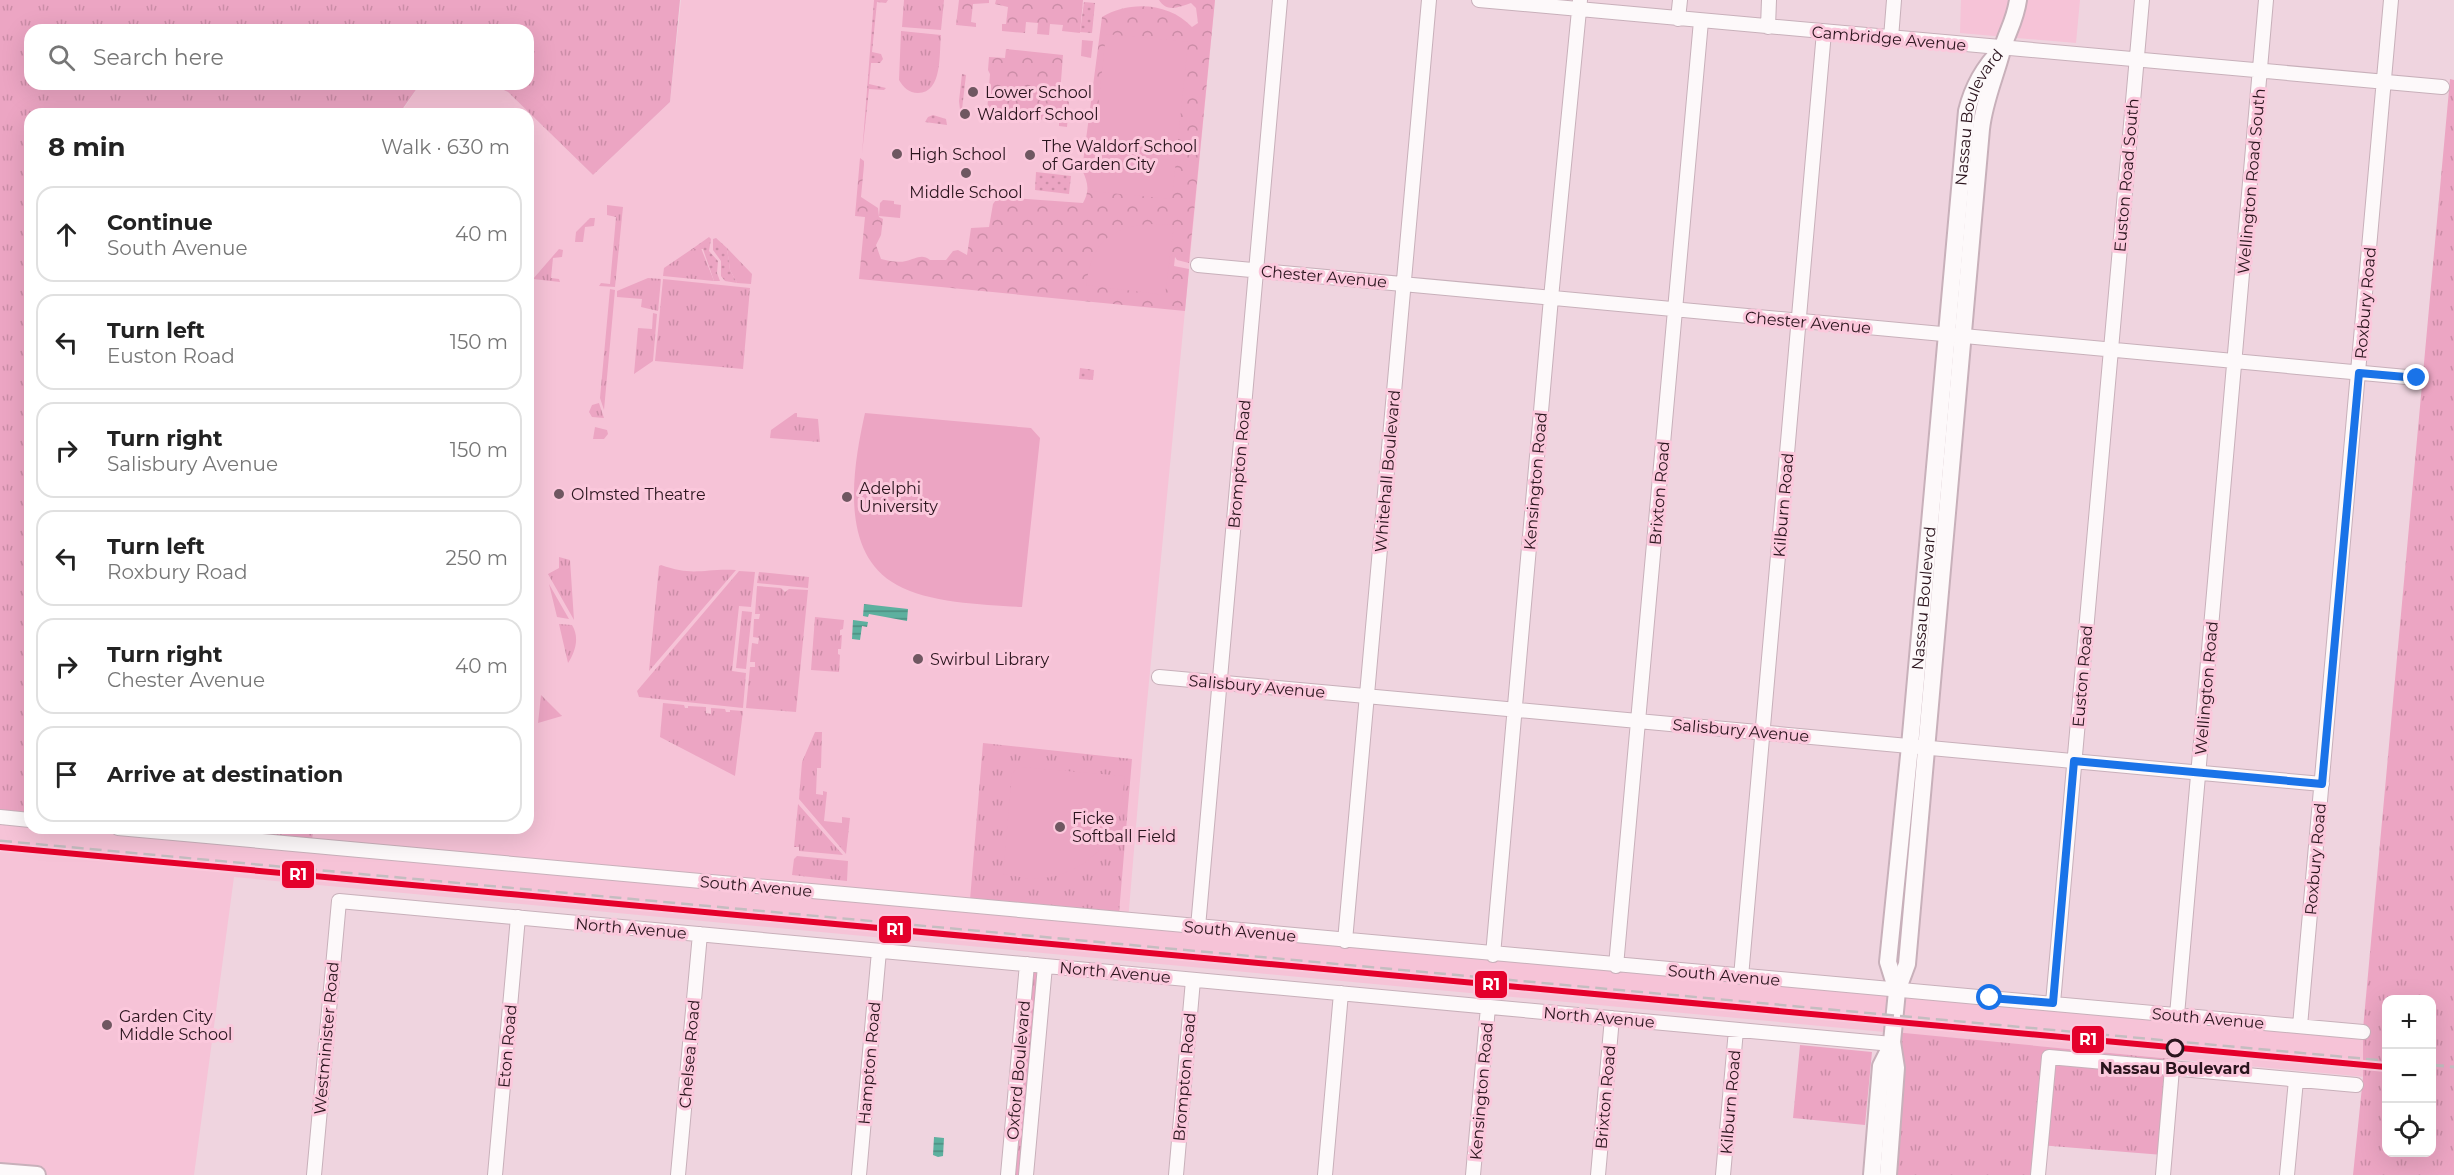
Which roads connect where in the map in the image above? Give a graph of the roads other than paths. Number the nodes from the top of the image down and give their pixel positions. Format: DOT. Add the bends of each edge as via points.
graph roads {
  1 [pos="1280,0"];
  2 [pos="1429,0"];
  3 [pos="1479,0"];
  4 [pos="1680,0"];
  5 [pos="1769,0"];
  6 [pos="1894,0"];
  7 [pos="2018,0"];
  8 [pos="2142,0"];
  9 [pos="2266,0"];
  10 [pos="2391,0"];
  11 [pos="1580,4"];
  12 [pos="1678,19"];
  13 [pos="1701,21"];
  14 [pos="1768,27"];
  15 [pos="1824,32"];
  16 [pos="1891,38"];
  17 [pos="2002,48"];
  18 [pos="2137,59"];
  19 [pos="2260,70"];
  20 [pos="2384,82"];
  21 [pos="2442,87"];
  22 [pos="1198,264"];
  23 [pos="1256,270"];
  24 [pos="1404,284"];
  25 [pos="1551,298"];
  26 [pos="1675,309"];
  27 [pos="1799,321"];
  28 [pos="1955,335"];
  29 [pos="2111,350"];
  30 [pos="2235,362"];
  31 [pos="2359,373"];
  32 [pos="2417,378"];
  33 [pos="1159,677"];
  34 [pos="1220,682"];
  35 [pos="1367,696"];
  36 [pos="1515,710"];
  37 [pos="1639,721"];
  38 [pos="1762,732"];
  39 [pos="1910,746"];
  40 [pos="1928,747"];
  41 [pos="2074,761"];
  42 [pos="2198,772"];
  43 [pos="2322,784"];
  44 [pos="0,817"];
  45 [pos="24,819"];
  46 [pos="183,834"];
  47 [pos="339,901"];
  48 [pos="518,917"];
  49 [pos="1198,927"];
  50 [pos="700,934"];
  51 [pos="1346,941"];
  52 [pos="879,951"];
  53 [pos="1493,955"];
  54 [pos="1027,964"];
  55 [pos="1045,966"];
  56 [pos="1616,966"];
  57 [pos="1741,977"];
  58 [pos="1193,980"];
  59 [pos="1897,991"];
  60 [pos="1341,993"];
  61 [pos="2053,1003"];
  62 [pos="1488,1007"];
  63 [pos="2176,1015"];
  64 [pos="1612,1018"];
  65 [pos="2300,1026"];
  66 [pos="1736,1030"];
  67 [pos="2363,1032"];
  68 [pos="1892,1044"];
  69 [pos="2172,1069"];
  70 [pos="2296,1080"];
  71 [pos="2356,1085"];
  72 [pos="1014,1109"];
  73 [pos="1032,1110"];
  74 [pos="0,1172"];
  75 [pos="37,1175"];
  76 [pos="314,1175"];
  77 [pos="495,1175"];
  78 [pos="678,1175"];
  79 [pos="859,1175"];
  80 [pos="1008,1175"];
  81 [pos="1026,1175"];
  82 [pos="1176,1175"];
  83 [pos="1325,1175"];
  84 [pos="1473,1175"];
  85 [pos="1598,1175"];
  86 [pos="1723,1175"];
  87 [pos="1872,1175"];
  88 [pos="1888,1175"];
  89 [pos="2038,1175"];
  90 [pos="2163,1175"];
  91 [pos="2287,1175"];
  1 -- 23 [label="street, Brompton Road"];
  2 -- 24 [label="street, Whitehall Boulevard"];
  3 -- 11 [label="street, Cambridge Avenue"];
  4 -- 12 [label="street"];
  5 -- 14 [label="street"];
  6 -- 16 [label="street"];
  7 -- 17 [label="main road, Nassau Boulevard"];
  8 -- 18 [label="street, Euston Road South"];
  9 -- 19 [label="street, Wellington Road South"];
  10 -- 20 [label="street, Roxbury Road"];
  11 -- 12 [label="street, Cambridge Avenue"];
  11 -- 25 [label="street, Kensington Road"];
  12 -- 13 [label="street, Cambridge Avenue"];
  13 -- 14 [label="street, Cambridge Avenue"];
  13 -- 26 [label="street, Brixton Road"];
  14 -- 15 [label="street, Cambridge Avenue"];
  15 -- 16 [label="street, Cambridge Avenue"];
  15 -- 27 [label="street, Kilburn Road"];
  16 -- 17 [label="street, Cambridge Avenue"];
  17 -- 18 [label="street, Cambridge Avenue"];
  17 -- 28 [label="main road, Nassau Boulevard" via="1983,114"];
  18 -- 19 [label="street, Cambridge Avenue"];
  18 -- 29 [label="street, Euston Road South"];
  19 -- 20 [label="street, Cambridge Avenue"];
  19 -- 30 [label="street, Wellington Road South"];
  20 -- 21 [label="street, Cambridge Avenue"];
  20 -- 31 [label="street, Roxbury Road"];
  22 -- 23 [label="street, Chester Avenue"];
  23 -- 24 [label="street, Chester Avenue"];
  23 -- 34 [label="street, Brompton Road"];
  24 -- 25 [label="street, Chester Avenue"];
  24 -- 35 [label="street, Whitehall Boulevard"];
  25 -- 26 [label="street, Chester Avenue"];
  25 -- 36 [label="street, Kensington Road"];
  26 -- 27 [label="street, Chester Avenue"];
  26 -- 37 [label="street, Brixton Road"];
  27 -- 28 [label="street, Chester Avenue"];
  27 -- 38 [label="street, Kilburn Road"];
  28 -- 29 [label="street, Chester Avenue"];
  28 -- 39 [label="main road, Nassau Boulevard"];
  28 -- 40 [label="main road, Nassau Boulevard"];
  29 -- 30 [label="street, Chester Avenue"];
  29 -- 41 [label="street, Euston Road"];
  30 -- 31 [label="street, Chester Avenue"];
  30 -- 42 [label="street, Wellington Road"];
  31 -- 32 [label="street, Chester Avenue"];
  31 -- 43 [label="street, Roxbury Road"];
  33 -- 34 [label="street, Salisbury Avenue"];
  34 -- 35 [label="street, Salisbury Avenue"];
  34 -- 49 [label="street, Brompton Road"];
  35 -- 36 [label="street, Salisbury Avenue"];
  35 -- 51 [label="street, Whitehall Boulevard"];
  36 -- 37 [label="street, Salisbury Avenue"];
  36 -- 53 [label="street, Kensington Road"];
  37 -- 38 [label="street, Salisbury Avenue"];
  37 -- 56 [label="street, Brixton Road"];
  38 -- 39 [label="street, Salisbury Avenue"];
  38 -- 57 [label="street, Kilburn Road"];
  39 -- 40 [label="street, Salisbury Avenue"];
  39 -- 59 [label="main road, Nassau Boulevard" via="1888,962"];
  40 -- 41 [label="street, Salisbury Avenue"];
  40 -- 59 [label="main road, Nassau Boulevard" via="1907,964"];
  41 -- 42 [label="street, Salisbury Avenue"];
  41 -- 61 [label="street, Euston Road"];
  42 -- 43 [label="street, Salisbury Avenue"];
  42 -- 63 [label="street, Wellington Road"];
  43 -- 65 [label="street, Roxbury Road"];
  44 -- 45 [label="street"];
  46 -- 49 [label="street, South Avenue"];
  47 -- 48 [label="street, North Avenue"];
  47 -- 76 [label="street, Westminister Road"];
  48 -- 50 [label="street, North Avenue"];
  48 -- 77 [label="street, Eton Road"];
  49 -- 51 [label="street, South Avenue"];
  50 -- 52 [label="street, North Avenue"];
  50 -- 78 [label="street, Chelsea Road"];
  51 -- 53 [label="street, South Avenue"];
  52 -- 54 [label="street, North Avenue"];
  52 -- 79 [label="street, Hampton Road"];
  53 -- 56 [label="street, South Avenue"];
  54 -- 55 [label="street, North Avenue"];
  54 -- 72 [label="street, Oxford Boulevard"];
  55 -- 58 [label="street, North Avenue"];
  55 -- 73 [label="street, Oxford Boulevard"];
  56 -- 57 [label="street, South Avenue"];
  57 -- 59 [label="street, South Avenue"];
  58 -- 60 [label="street, North Avenue"];
  58 -- 82 [label="street, Brompton Road"];
  59 -- 61 [label="street, South Avenue"];
  59 -- 68 [label="main road, Nassau Boulevard"];
  60 -- 62 [label="street, North Avenue"];
  60 -- 83 [label="street"];
  61 -- 63 [label="street, South Avenue"];
  62 -- 64 [label="street, North Avenue"];
  62 -- 84 [label="street, Kensington Road"];
  63 -- 65 [label="street, South Avenue"];
  64 -- 66 [label="street, North Avenue"];
  64 -- 85 [label="street, Brixton Road"];
  65 -- 67 [label="street, South Avenue"];
  66 -- 68 [label="street, North Avenue"];
  66 -- 86 [label="street, Kilburn Road"];
  68 -- 87 [label="main road, Nassau Boulevard" via="1881,1066"];
  68 -- 88 [label="main road, Nassau Boulevard" via="1896,1068"];
  69 -- 70 [label="street"];
  69 -- 89 [label="street" via="2049,1058"];
  69 -- 90 [label="street"];
  70 -- 71 [label="street"];
  70 -- 91 [label="street"];
  72 -- 73 [label="street"];
  72 -- 80 [label="street, Oxford Boulevard"];
  73 -- 81 [label="street, Oxford Boulevard"];
  74 -- 75 [label="main road"];
}
